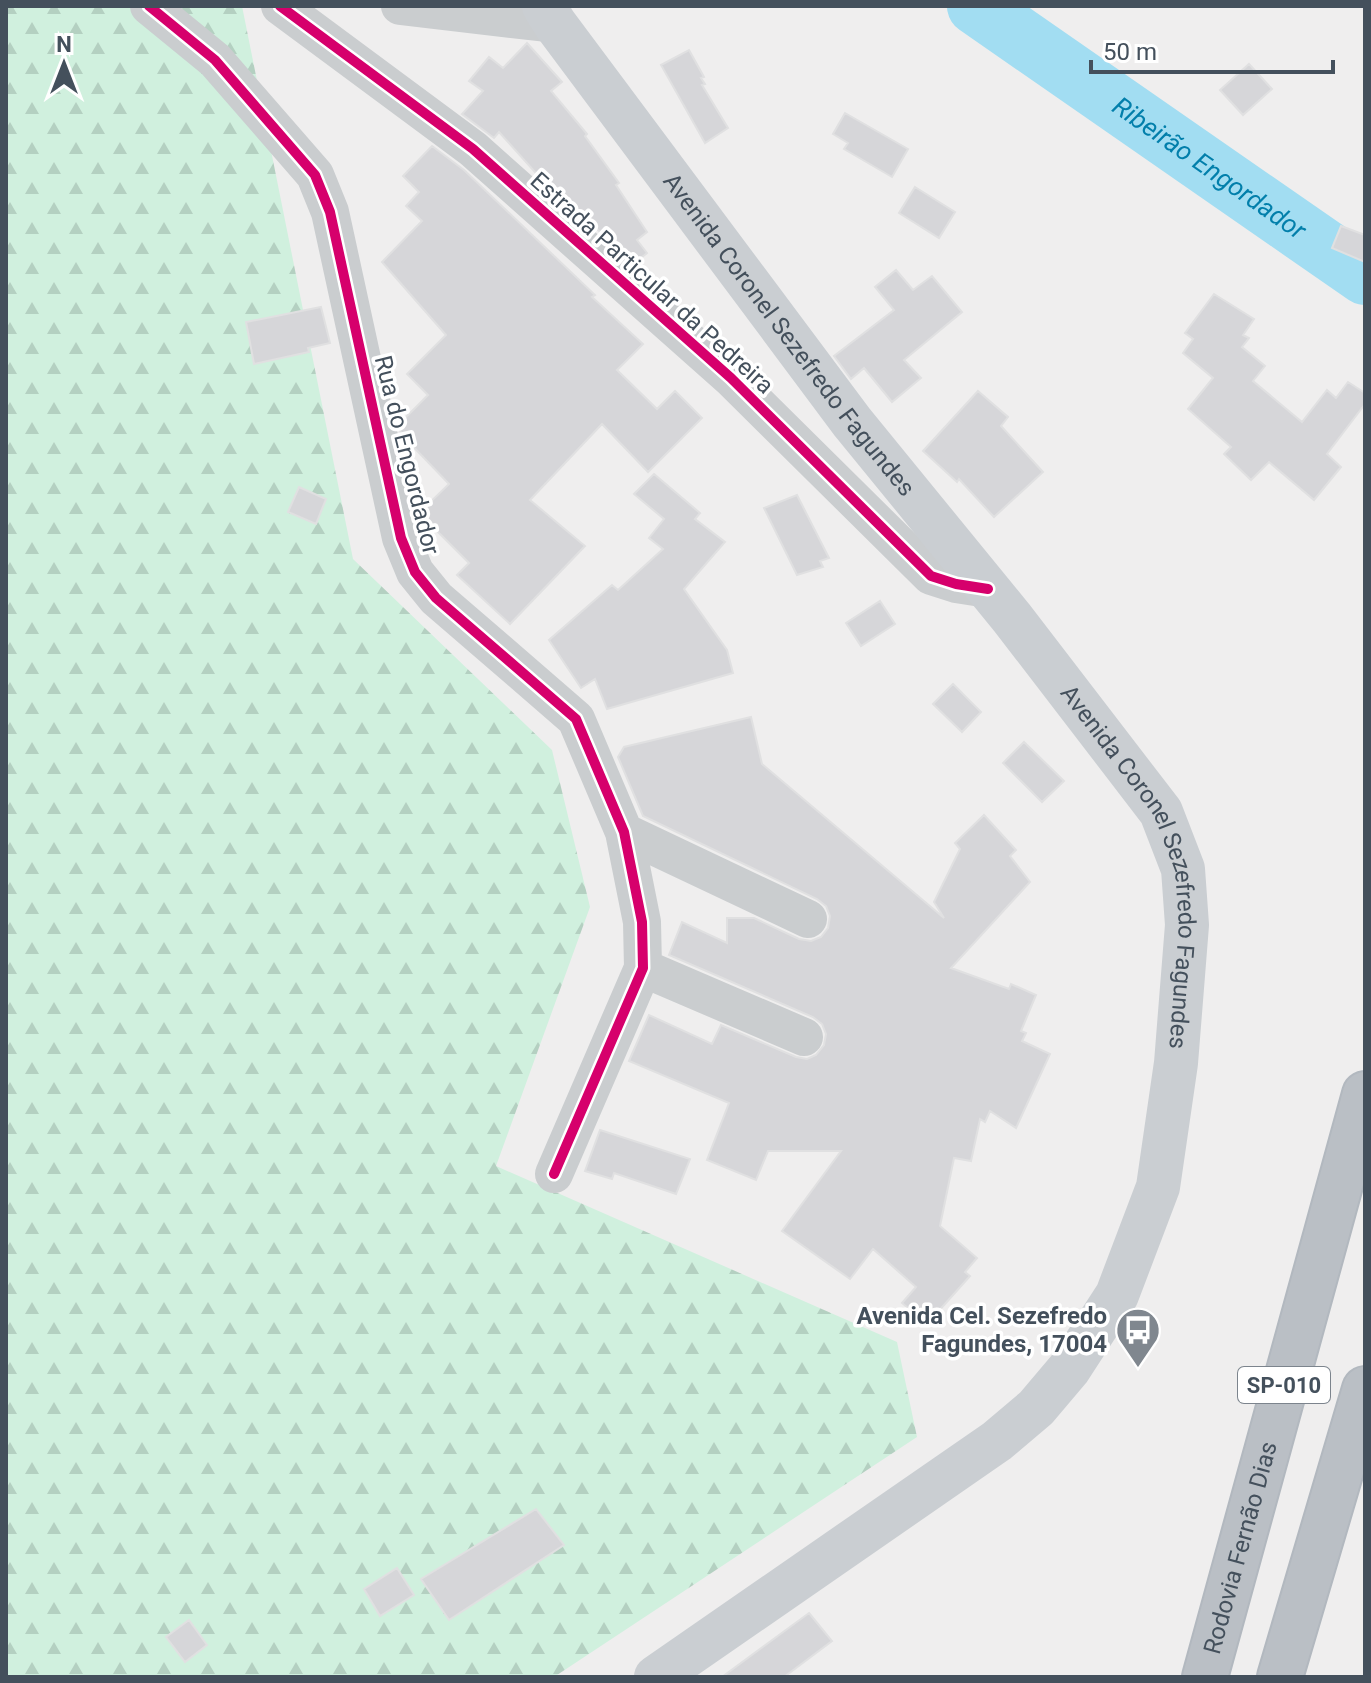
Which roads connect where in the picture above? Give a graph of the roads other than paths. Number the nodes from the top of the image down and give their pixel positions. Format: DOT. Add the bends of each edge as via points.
graph roads {
  1 [pos="149,6"];
  2 [pos="280,6"];
  3 [pos="400,6"];
  4 [pos="550,15"];
  5 [pos="988,589"];
  6 [pos="624,832"];
  7 [pos="808,919"];
  8 [pos="643,968"];
  9 [pos="804,1037"];
  10 [pos="1365,1094"];
  11 [pos="554,1174"];
  12 [pos="1365,1389"];
  13 [pos="656,1677"];
  14 [pos="1205,1677"];
  15 [pos="1280,1677"];
  1 -- 6 [label="street, Rua do Engordador" via="215,60 315,175 330,212 401,538 415,572 436,598 576,719"];
  2 -- 5 [label="street, Estrada Particular da Pedreira" via="473,149 731,378 931,576"];
  3 -- 4 [label="street"];
  4 -- 5 [label="main road, Avenida Coronel Sezefredo Fagundes" via="852,422"];
  5 -- 13 [label="main road, Avenida Coronel Sezefredo Fagundes" via="1161,812 1183,869 1187,925 1176,1063 1158,1187 1117,1295 1069,1369 1036,1408 997,1441"];
  6 -- 7 [label="street"];
  6 -- 8 [label="street, Rua do Engordador" via="642,922"];
  8 -- 9 [label="street"];
  8 -- 11 [label="street, Rua do Engordador"];
  10 -- 14 [label="highway, Rodovia Fernão Dias / SP-010"];
  12 -- 15 [label="highway, SP-010"];
}
